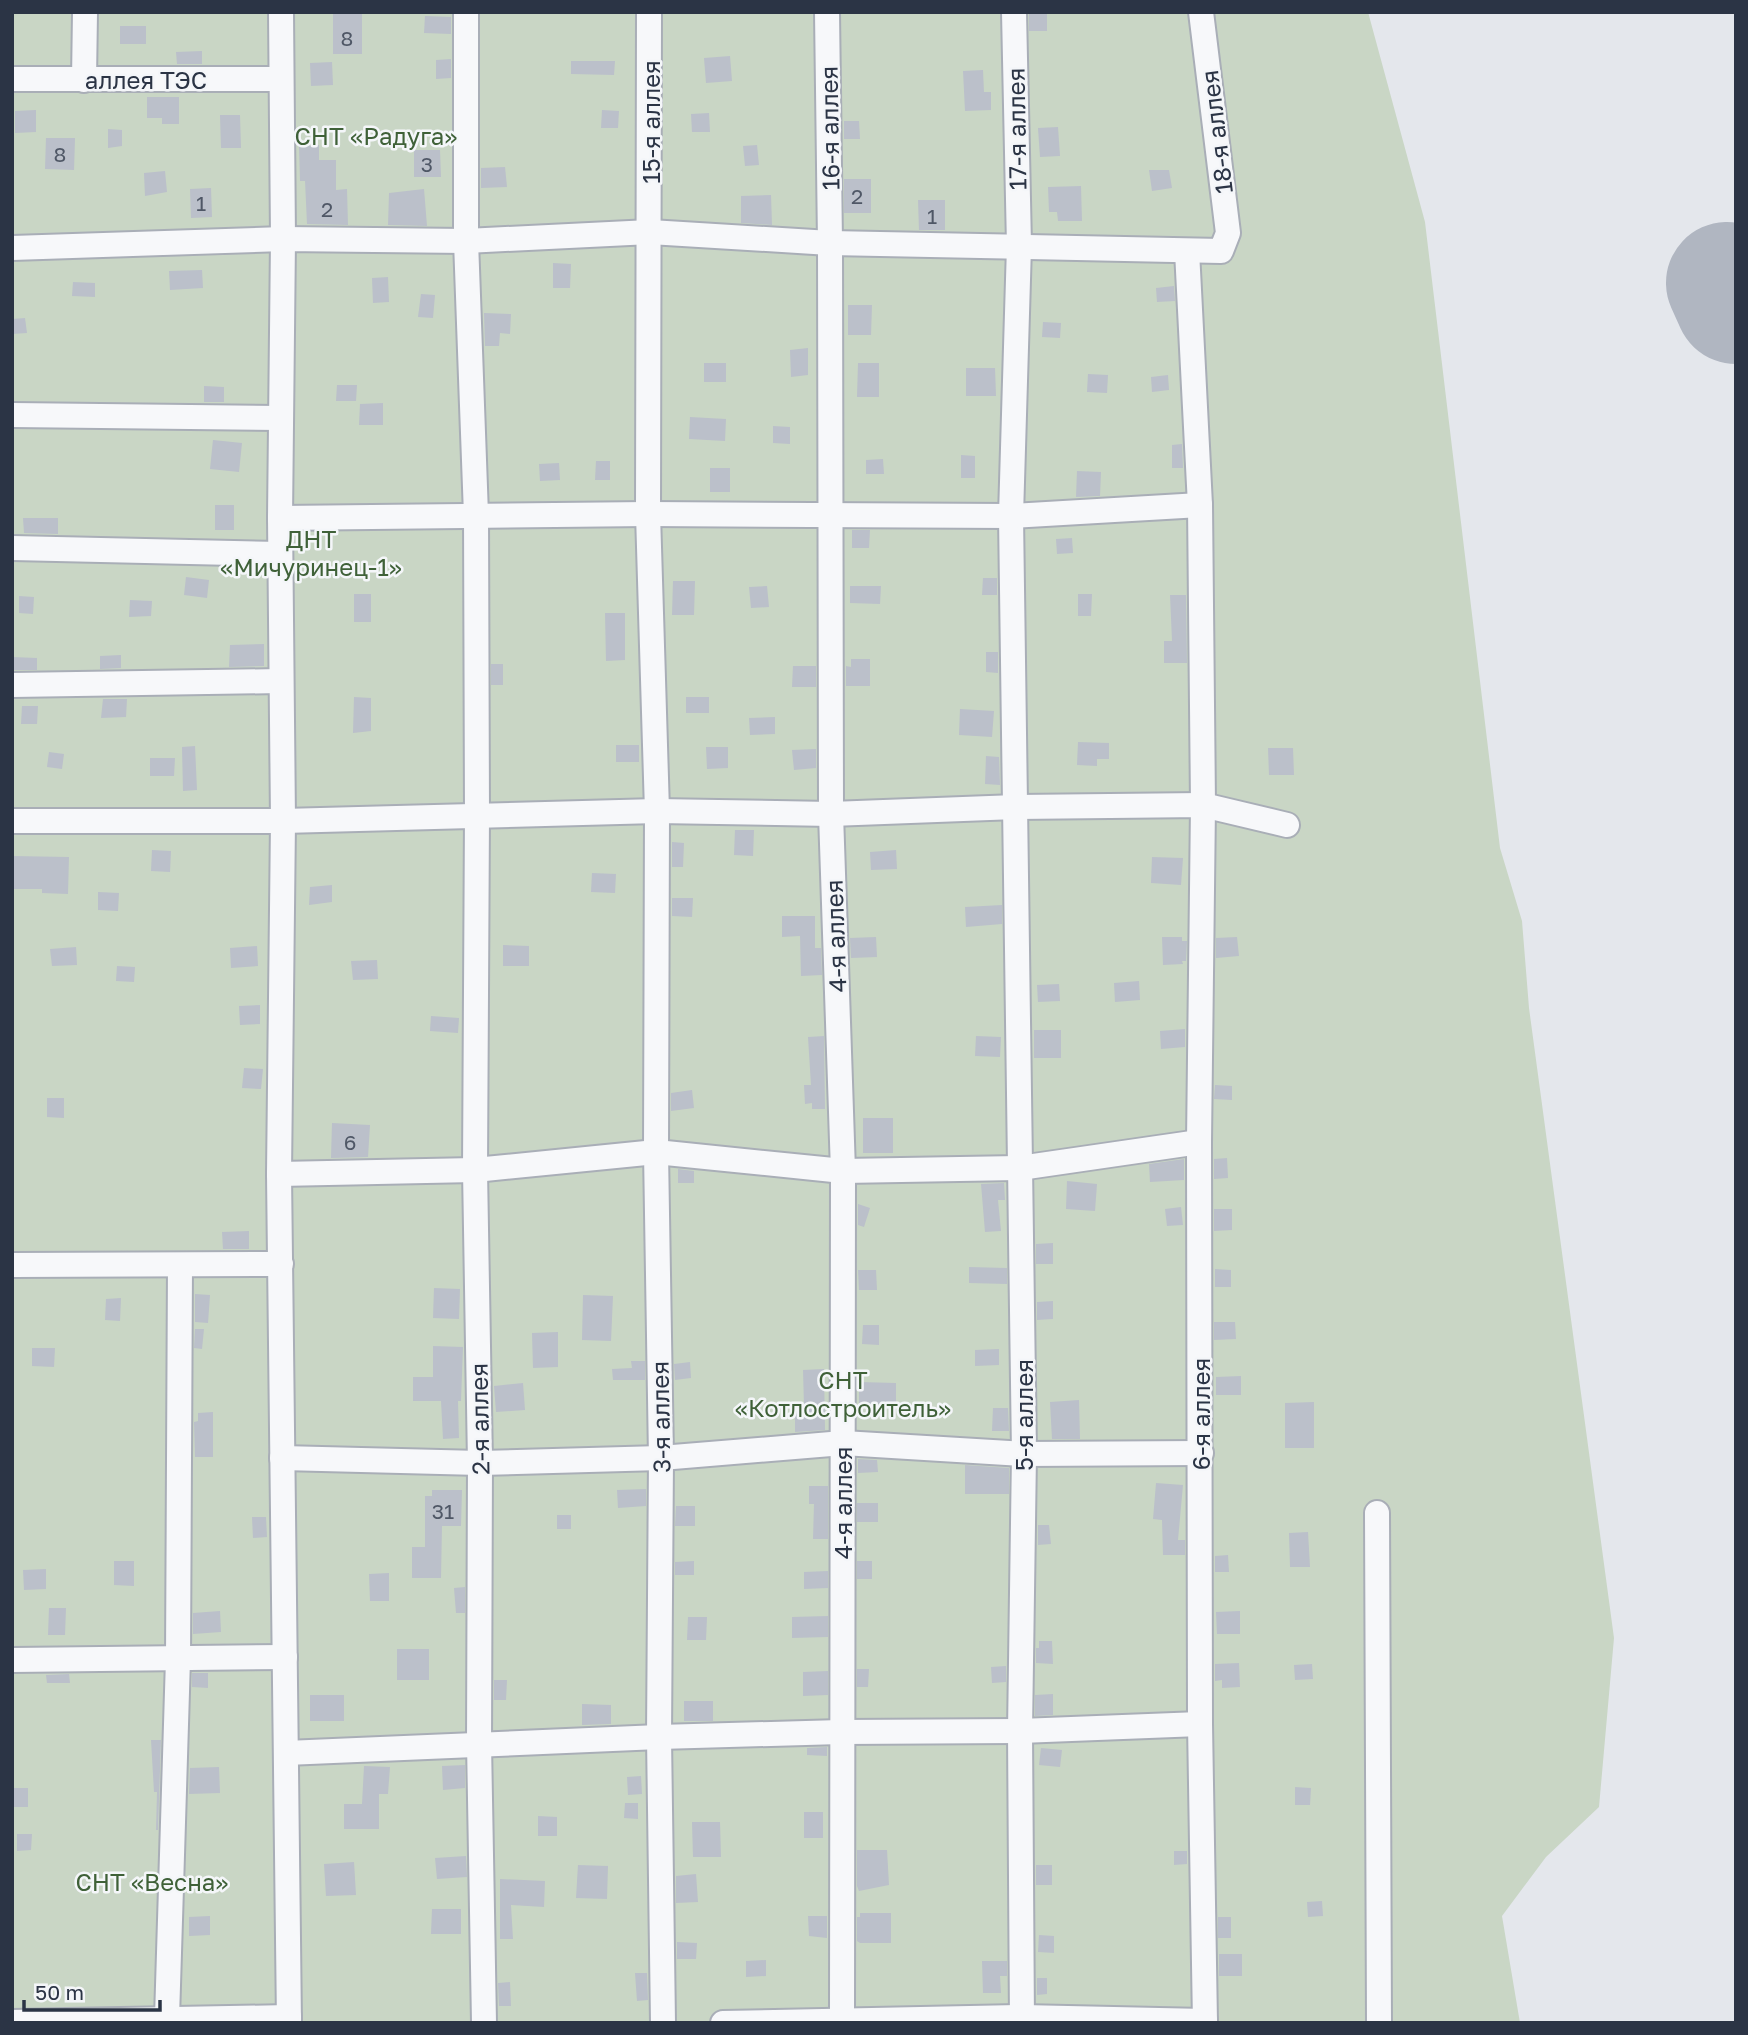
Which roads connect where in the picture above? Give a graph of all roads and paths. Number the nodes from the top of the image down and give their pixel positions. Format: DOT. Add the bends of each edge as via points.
graph roads {
  1 [pos="85,12"];
  2 [pos="281,12"];
  3 [pos="466,12"];
  4 [pos="649,12"];
  5 [pos="827,12"];
  6 [pos="1014,12"];
  7 [pos="1201,12"];
  8 [pos="12,79"];
  9 [pos="280,79"];
  10 [pos="84,80"];
  11 [pos="650,232"];
  12 [pos="283,239"];
  13 [pos="466,241"];
  14 [pos="830,243"];
  15 [pos="1019,246"];
  16 [pos="12,248"];
  17 [pos="1187,251"];
  18 [pos="12,415"];
  19 [pos="280,418"];
  20 [pos="1200,505"];
  21 [pos="648,514"];
  22 [pos="476,515"];
  23 [pos="830,516"];
  24 [pos="1011,516"];
  25 [pos="279,518"];
  26 [pos="12,548"];
  27 [pos="280,554"];
  28 [pos="280,681"];
  29 [pos="12,685"];
  30 [pos="1203,806"];
  31 [pos="1016,807"];
  32 [pos="657,811"];
  33 [pos="831,814"];
  34 [pos="477,815"];
  35 [pos="12,821"];
  36 [pos="283,821"];
  37 [pos="1287,825"];
  38 [pos="1199,1142"];
  39 [pos="656,1152"];
  40 [pos="1020,1168"];
  41 [pos="475,1170"];
  42 [pos="843,1171"];
  43 [pos="279,1174"];
  44 [pos="281,1264"];
  45 [pos="12,1265"];
  46 [pos="180,1265"];
  47 [pos="843,1443"];
  48 [pos="1201,1453"];
  49 [pos="1024,1454"];
  50 [pos="282,1458"];
  51 [pos="661,1458"];
  52 [pos="480,1463"];
  53 [pos="1377,1513"];
  54 [pos="285,1657"];
  55 [pos="178,1659"];
  56 [pos="12,1660"];
  57 [pos="1200,1724"];
  58 [pos="1020,1731"];
  59 [pos="841,1732"];
  60 [pos="659,1737"];
  61 [pos="479,1743"];
  62 [pos="286,1753"];
  63 [pos="167,2018"];
  64 [pos="289,2020"];
  65 [pos="1022,2020"];
  66 [pos="842,2021"];
  67 [pos="12,2022"];
  68 [pos="1205,2022"];
  69 [pos="484,2023"];
  70 [pos="663,2023"];
  71 [pos="723,2023"];
  72 [pos="1379,2023"];
  1 -- 10 [label="street"];
  2 -- 9 [label="street"];
  3 -- 13 [label="street, 2-я аллея"];
  4 -- 11 [label="street, 15-я аллея"];
  5 -- 14 [label="street, 16-я аллея"];
  6 -- 15 [label="street, 17-я аллея"];
  7 -- 17 [label="street, 18-я аллея" via="1228,233 1221,251"];
  8 -- 10 [label="street, аллея ТЭС"];
  9 -- 10 [label="street, аллея ТЭС"];
  9 -- 12 [label="street"];
  11 -- 13 [label="street"];
  11 -- 14 [label="street"];
  11 -- 21 [label="street, 15-я аллея"];
  12 -- 13 [label="street"];
  12 -- 16 [label="street"];
  12 -- 19 [label="street"];
  13 -- 22 [label="street, 2-я аллея"];
  14 -- 15 [label="street"];
  14 -- 23 [label="street, 16-я аллея"];
  15 -- 17 [label="street"];
  15 -- 24 [label="street, 17-я аллея"];
  17 -- 20 [label="street, 6-я аллея"];
  18 -- 19 [label="street"];
  19 -- 25 [label="street"];
  20 -- 24 [label="street"];
  20 -- 30 [label="street, 6-я аллея"];
  21 -- 22 [label="street"];
  21 -- 23 [label="street"];
  21 -- 32 [label="street, 3-я аллея"];
  22 -- 25 [label="street"];
  22 -- 34 [label="street, 2-я аллея"];
  23 -- 24 [label="street"];
  23 -- 33 [label="street, 4-я аллея"];
  24 -- 31 [label="street, 5-я аллея"];
  25 -- 27 [label="street"];
  26 -- 27 [label="street"];
  27 -- 28 [label="street"];
  28 -- 29 [label="street"];
  28 -- 36 [label="street"];
  30 -- 31 [label="street"];
  30 -- 37 [label="street"];
  30 -- 38 [label="street, 6-я аллея"];
  31 -- 33 [label="street"];
  31 -- 40 [label="street, 5-я аллея"];
  32 -- 33 [label="street"];
  32 -- 34 [label="street"];
  32 -- 39 [label="street, 3-я аллея"];
  33 -- 42 [label="street, 4-я аллея"];
  34 -- 36 [label="street"];
  34 -- 41 [label="street, 2-я аллея"];
  35 -- 36 [label="street"];
  36 -- 43 [label="street"];
  38 -- 40 [label="street"];
  38 -- 48 [label="street, 6-я аллея"];
  39 -- 41 [label="street"];
  39 -- 42 [label="street"];
  39 -- 51 [label="street, 3-я аллея"];
  40 -- 42 [label="street"];
  40 -- 49 [label="street, 5-я аллея"];
  41 -- 43 [label="street"];
  41 -- 52 [label="street, 2-я аллея"];
  42 -- 47 [label="street, 4-я аллея"];
  43 -- 44 [label="street"];
  44 -- 46 [label="street"];
  44 -- 50 [label="street"];
  45 -- 46 [label="street"];
  46 -- 55 [label="street"];
  47 -- 49 [label="street"];
  47 -- 51 [label="street"];
  47 -- 59 [label="street, 4-я аллея"];
  48 -- 49 [label="street"];
  48 -- 57 [label="street, 6-я аллея"];
  49 -- 58 [label="street, 5-я аллея"];
  50 -- 52 [label="street"];
  50 -- 54 [label="street"];
  51 -- 52 [label="street"];
  51 -- 60 [label="street, 3-я аллея"];
  52 -- 61 [label="street, 2-я аллея"];
  53 -- 72 [label="street"];
  54 -- 55 [label="street"];
  54 -- 62 [label="street"];
  55 -- 56 [label="street"];
  55 -- 63 [label="street"];
  57 -- 58 [label="street"];
  57 -- 68 [label="street, 6-я аллея"];
  58 -- 59 [label="street"];
  58 -- 65 [label="street, 5-я аллея"];
  59 -- 60 [label="street"];
  59 -- 66 [label="street, 4-я аллея"];
  60 -- 61 [label="street"];
  60 -- 70 [label="street, 3-я аллея"];
  61 -- 62 [label="street"];
  61 -- 69 [label="street, 2-я аллея"];
  62 -- 64 [label="street"];
  63 -- 64 [label="street"];
  63 -- 67 [label="street"];
  65 -- 66 [label="street"];
  65 -- 68 [label="street"];
  66 -- 71 [label="street"];
}
